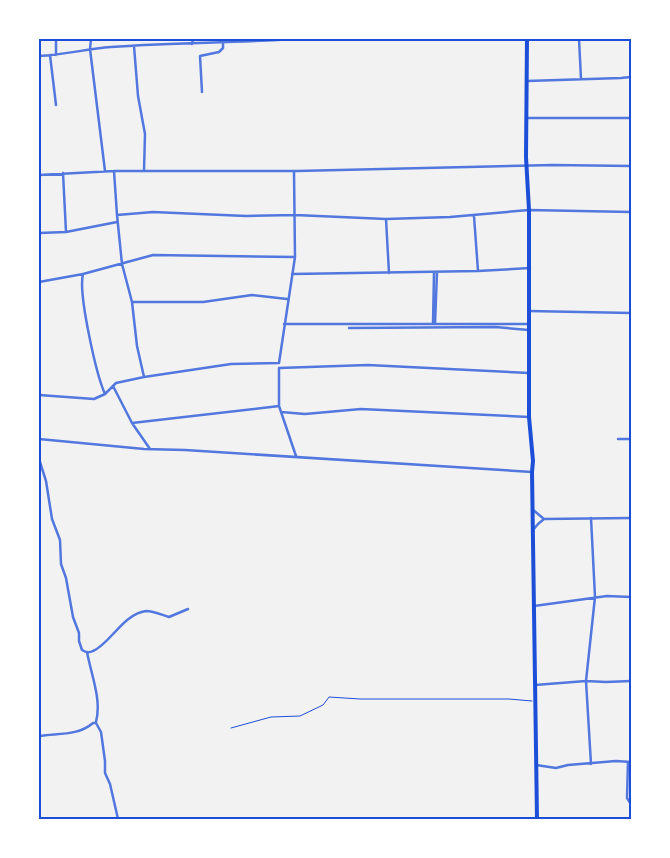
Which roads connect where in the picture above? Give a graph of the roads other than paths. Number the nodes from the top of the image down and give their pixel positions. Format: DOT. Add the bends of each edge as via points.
graph roads {
  1 [pos="56,39"];
  2 [pos="91,39"];
  3 [pos="144,39"];
  4 [pos="194,39"];
  5 [pos="289,39"];
  6 [pos="527,39"];
  7 [pos="543,39"];
  8 [pos="579,39"];
  9 [pos="224,43"];
  10 [pos="192,44"];
  11 [pos="143,45"];
  12 [pos="134,46"];
  13 [pos="90,49"];
  14 [pos="50,55"];
  15 [pos="56,55"];
  16 [pos="39,56"];
  17 [pos="631,77"];
  18 [pos="581,79"];
  19 [pos="527,81"];
  20 [pos="202,92"];
  21 [pos="56,105"];
  22 [pos="527,118"];
  23 [pos="631,118"];
  24 [pos="526,166"];
  25 [pos="631,166"];
  26 [pos="105,171"];
  27 [pos="114,171"];
  28 [pos="144,171"];
  29 [pos="294,171"];
  30 [pos="62,173"];
  31 [pos="39,175"];
  32 [pos="529,210"];
  33 [pos="631,212"];
  34 [pos="117,215"];
  35 [pos="295,215"];
  36 [pos="474,216"];
  37 [pos="386,219"];
  38 [pos="117,222"];
  39 [pos="66,232"];
  40 [pos="39,233"];
  41 [pos="295,258"];
  42 [pos="122,264"];
  43 [pos="530,268"];
  44 [pos="478,271"];
  45 [pos="436,272"];
  46 [pos="389,273"];
  47 [pos="83,274"];
  48 [pos="292,274"];
  49 [pos="39,282"];
  50 [pos="288,299"];
  51 [pos="132,302"];
  52 [pos="529,311"];
  53 [pos="631,313"];
  54 [pos="284,324"];
  55 [pos="529,324"];
  56 [pos="434,326"];
  57 [pos="349,328"];
  58 [pos="529,330"];
  59 [pos="279,363"];
  60 [pos="279,368"];
  61 [pos="529,373"];
  62 [pos="144,377"];
  63 [pos="113,386"];
  64 [pos="105,394"];
  65 [pos="39,395"];
  66 [pos="279,406"];
  67 [pos="281,412"];
  68 [pos="529,417"];
  69 [pos="132,423"];
  70 [pos="39,439"];
  71 [pos="618,439"];
  72 [pos="631,439"];
  73 [pos="150,449"];
  74 [pos="296,457"];
  75 [pos="39,460"];
  76 [pos="532,472"];
  77 [pos="532,509"];
  78 [pos="591,518"];
  79 [pos="631,518"];
  80 [pos="544,519"];
  81 [pos="533,530"];
  82 [pos="631,596"];
  83 [pos="595,597"];
  84 [pos="533,606"];
  85 [pos="188,609"];
  86 [pos="86,652"];
  87 [pos="631,681"];
  88 [pos="586,682"];
  89 [pos="535,685"];
  90 [pos="96,722"];
  91 [pos="39,736"];
  92 [pos="630,762"];
  93 [pos="591,764"];
  94 [pos="536,765"];
  95 [pos="631,804"];
  96 [pos="118,819"];
  97 [pos="537,819"];
  1 -- 15 [label="street"];
  2 -- 13 [label="street"];
  3 -- 11 [label="street"];
  4 -- 10 [label="street"];
  5 -- 9 [label="street"];
  6 -- 7 [label="street"];
  6 -- 19 [label="main road"];
  8 -- 18 [label="street"];
  9 -- 10 [label="street"];
  9 -- 20 [label="street" via="219,52 200,56"];
  10 -- 11 [label="street"];
  11 -- 12 [label="street"];
  12 -- 13 [label="street"];
  12 -- 28 [label="street" via="144,134"];
  13 -- 15 [label="street"];
  13 -- 26 [label="street"];
  14 -- 15 [label="street"];
  14 -- 16 [label="street"];
  14 -- 21 [label="street"];
  17 -- 18 [label="street"];
  18 -- 19 [label="street"];
  19 -- 22 [label="main road"];
  22 -- 23 [label="street"];
  22 -- 24 [label="main road"];
  24 -- 25 [label="street"];
  24 -- 29 [label="street"];
  24 -- 32 [label="main road"];
  26 -- 27 [label="street"];
  26 -- 30 [label="street"];
  27 -- 28 [label="street"];
  27 -- 34 [label="street"];
  28 -- 29 [label="street"];
  29 -- 35 [label="street"];
  30 -- 31 [label="street"];
  30 -- 39 [label="street"];
  32 -- 33 [label="street"];
  32 -- 36 [label="street"];
  32 -- 43 [label="main road"];
  34 -- 35 [label="street" via="153,212"];
  34 -- 38 [label="street"];
  35 -- 37 [label="street"];
  35 -- 41 [label="street"];
  36 -- 37 [label="street"];
  36 -- 44 [label="street"];
  37 -- 46 [label="street"];
  38 -- 39 [label="street"];
  38 -- 42 [label="street"];
  39 -- 40 [label="street"];
  41 -- 42 [label="street" via="153,255"];
  41 -- 48 [label="street"];
  42 -- 47 [label="street"];
  42 -- 51 [label="street"];
  43 -- 44 [label="street"];
  43 -- 52 [label="main road"];
  44 -- 45 [label="street"];
  45 -- 46 [label="street"];
  45 -- 56 [label="street"];
  46 -- 48 [label="street"];
  47 -- 49 [label="street"];
  47 -- 64 [label="street" via="87,322"];
  48 -- 50 [label="street"];
  50 -- 51 [label="street" via="252,295 203,302"];
  50 -- 54 [label="street"];
  51 -- 62 [label="street"];
  52 -- 53 [label="street"];
  52 -- 55 [label="main road"];
  54 -- 56 [label="street"];
  54 -- 59 [label="street"];
  55 -- 56 [label="street"];
  55 -- 58 [label="main road"];
  56 -- 57 [label="street"];
  56 -- 58 [label="street"];
  58 -- 61 [label="main road"];
  59 -- 60 [label="street"];
  59 -- 62 [label="street" via="231,364"];
  60 -- 61 [label="street" via="368,365"];
  60 -- 66 [label="street"];
  61 -- 68 [label="main road"];
  62 -- 63 [label="street" via="124,380"];
  63 -- 64 [label="street"];
  63 -- 69 [label="street"];
  64 -- 65 [label="street" via="94,399"];
  66 -- 67 [label="street"];
  66 -- 69 [label="street"];
  67 -- 68 [label="street" via="305,414 362,409"];
  67 -- 74 [label="street"];
  68 -- 76 [label="main road"];
  69 -- 73 [label="street"];
  70 -- 73 [label="street"];
  71 -- 72 [label="street"];
  73 -- 74 [label="street"];
  74 -- 76 [label="street"];
  75 -- 86 [label="street" via="60,540 61,564 80,633 79,641"];
  76 -- 77 [label="main road"];
  77 -- 80 [label="street"];
  77 -- 81 [label="main road"];
  78 -- 79 [label="street"];
  78 -- 80 [label="street"];
  78 -- 83 [label="street"];
  80 -- 81 [label="street"];
  81 -- 84 [label="main road"];
  82 -- 83 [label="street"];
  83 -- 84 [label="street"];
  83 -- 88 [label="street"];
  84 -- 89 [label="main road"];
  85 -- 86 [label="street" via="169,617 156,612 139,614 118,627 93,651"];
  86 -- 90 [label="street" via="98,701"];
  87 -- 88 [label="street"];
  88 -- 89 [label="street"];
  88 -- 93 [label="street"];
  89 -- 94 [label="main road"];
  90 -- 91 [label="street" via="76,732"];
  90 -- 96 [label="street" via="101,732 105,773"];
  92 -- 93 [label="street"];
  92 -- 95 [label="street" via="627,798"];
  93 -- 94 [label="street" via="553,768"];
  94 -- 97 [label="main road"];
}
